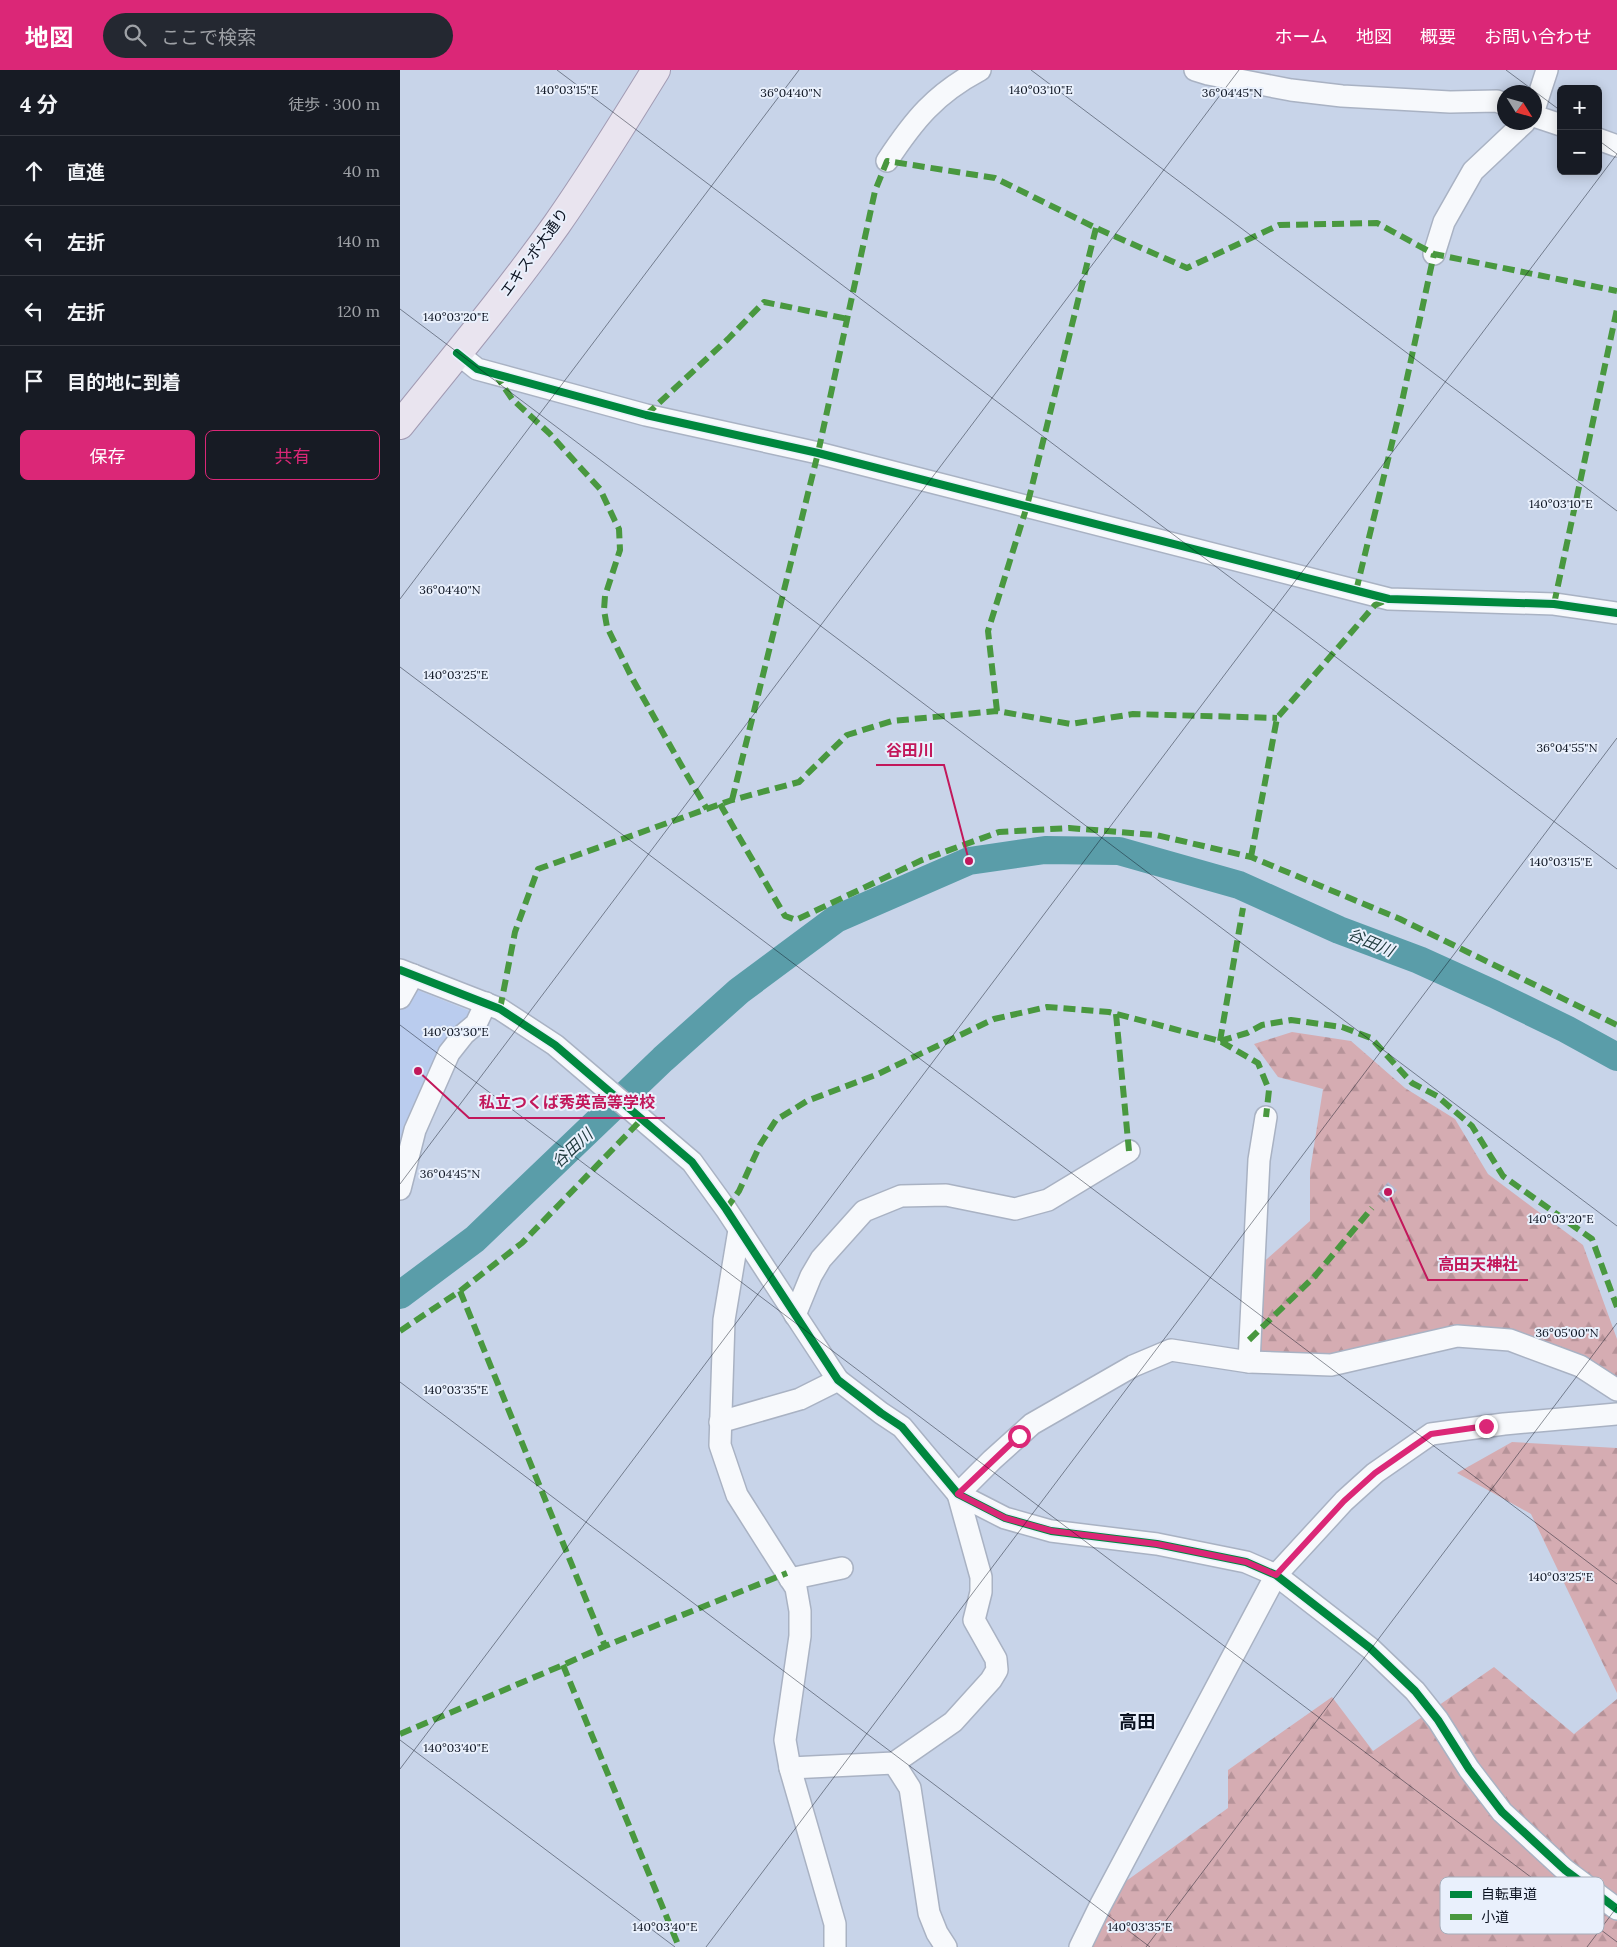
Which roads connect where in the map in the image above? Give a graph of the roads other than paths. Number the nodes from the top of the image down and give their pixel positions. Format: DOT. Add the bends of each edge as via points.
graph roads {
  1 [pos="656,70"];
  2 [pos="980,70"];
  3 [pos="1548,70"];
  4 [pos="1204,71"];
  5 [pos="1542,87"];
  6 [pos="1497,101"];
  7 [pos="1542,119"];
  8 [pos="1557,125"];
  9 [pos="1517,130"];
  10 [pos="1602,140"];
  11 [pos="1617,146"];
  12 [pos="887,161"];
  13 [pos="1434,254"];
  14 [pos="457,354"];
  15 [pos="400,425"];
  16 [pos="1617,613"];
  17 [pos="406,973"];
  18 [pos="400,998"];
  19 [pos="486,1003"];
  20 [pos="1266,1117"];
  21 [pos="1129,1151"];
  22 [pos="400,1189"];
  23 [pos="739,1230"];
  24 [pos="795,1315"];
  25 [pos="1249,1362"];
  26 [pos="838,1380"];
  27 [pos="1617,1390"];
  28 [pos="1617,1414"];
  29 [pos="720,1422"];
  30 [pos="958,1494"];
  31 [pos="842,1568"];
  32 [pos="1276,1575"];
  33 [pos="790,1579"];
  34 [pos="894,1763"];
  35 [pos="790,1768"];
  36 [pos="1574,1877"];
  37 [pos="1604,1899"];
  38 [pos="1617,1909"];
  39 [pos="835,1947"];
  40 [pos="946,1947"];
  41 [pos="1080,1947"];
  1 -- 14 [label="main road, エキスポ大通り" via="556,224"];
  2 -- 12 [label="street" via="934,100 909,128"];
  3 -- 5 [label="street"];
  4 -- 6 [label="street" via="1291,90 1342,96"];
  7 -- 8 [label="street"];
  9 -- 13 [label="street" via="1473,171 1444,222"];
  10 -- 11 [label="street"];
  14 -- 15 [label="main road, エキスポ大通り"];
  14 -- 16 [label="street" via="477,369 646,415 827,456 1389,599 1554,604"];
  17 -- 18 [label="street"];
  17 -- 19 [label="street"];
  19 -- 22 [label="street" via="476,1024 449,1053 415,1130"];
  19 -- 23 [label="street" via="555,1045 692,1162"];
  20 -- 25 [label="street" via="1259,1160"];
  21 -- 24 [label="street" via="1048,1200 1015,1209 946,1195 900,1196 864,1211 821,1259"];
  23 -- 24 [label="street"];
  23 -- 29 [label="street" via="724,1320"];
  24 -- 26 [label="street"];
  25 -- 27 [label="street" via="1331,1365 1457,1336 1510,1340 1580,1366"];
  25 -- 30 [label="street" via="1171,1350 1133,1366 1032,1424"];
  26 -- 29 [label="street" via="800,1399"];
  26 -- 30 [label="street" via="902,1427"];
  28 -- 32 [label="street" via="1431,1434 1375,1473"];
  29 -- 33 [label="street" via="720,1445 737,1495"];
  30 -- 32 [label="street" via="1005,1518 1052,1531 1157,1544 1246,1562"];
  30 -- 34 [label="street" via="981,1576 981,1592 974,1620 996,1659 997,1670 953,1722"];
  31 -- 33 [label="street"];
  32 -- 36 [label="street" via="1370,1648 1415,1691 1502,1812"];
  32 -- 41 [label="street"];
  33 -- 35 [label="street" via="796,1588 800,1611 786,1740"];
  34 -- 35 [label="street"];
  34 -- 40 [label="street" via="910,1788 929,1913"];
  35 -- 39 [label="street" via="835,1924"];
  37 -- 38 [label="street"];
}
